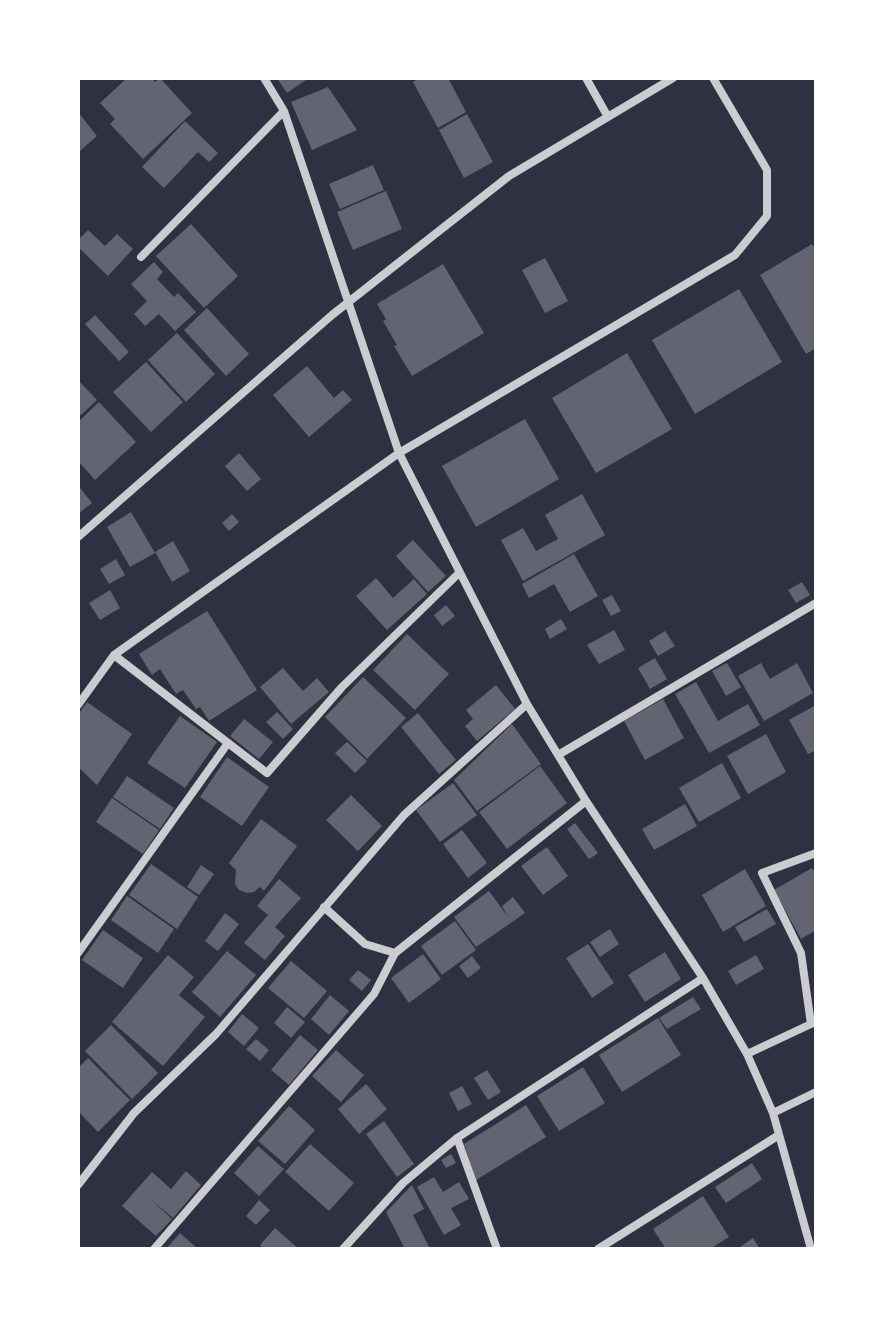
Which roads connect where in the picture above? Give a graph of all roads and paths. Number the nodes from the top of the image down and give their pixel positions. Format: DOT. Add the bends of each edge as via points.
graph roads {
  1 [pos="264,78"];
  2 [pos="586,78"];
  3 [pos="673,78"];
  4 [pos="713,78"];
  5 [pos="284,111"];
  6 [pos="608,117"];
  7 [pos="141,257"];
  8 [pos="350,302"];
  9 [pos="399,453"];
  10 [pos="78,537"];
  11 [pos="459,573"];
  12 [pos="816,603"];
  13 [pos="114,655"];
  14 [pos="527,704"];
  15 [pos="78,705"];
  16 [pos="228,743"];
  17 [pos="558,755"];
  18 [pos="586,801"];
  19 [pos="816,853"];
  20 [pos="324,907"];
  21 [pos="78,953"];
  22 [pos="395,953"];
  23 [pos="703,978"];
  24 [pos="747,1054"];
  25 [pos="816,1092"];
  26 [pos="773,1113"];
  27 [pos="779,1135"];
  28 [pos="457,1138"];
  29 [pos="78,1185"];
  30 [pos="154,1249"];
  31 [pos="343,1249"];
  32 [pos="497,1249"];
  33 [pos="598,1249"];
  34 [pos="811,1249"];
  1 -- 5 [label="street"];
  2 -- 6 [label="street"];
  3 -- 6 [label="street"];
  4 -- 9 [label="street" via="767,170 767,216 735,255"];
  5 -- 7 [label="street"];
  5 -- 8 [label="street"];
  6 -- 8 [label="street" via="509,176"];
  8 -- 9 [label="street"];
  8 -- 10 [label="street"];
  9 -- 11 [label="street"];
  9 -- 13 [label="street"];
  11 -- 14 [label="street"];
  11 -- 16 [label="street" via="342,687 267,773"];
  12 -- 17 [label="street"];
  13 -- 15 [label="street"];
  13 -- 16 [label="street"];
  14 -- 17 [label="street"];
  14 -- 20 [label="street" via="404,815"];
  16 -- 21 [label="street"];
  17 -- 18 [label="street"];
  18 -- 22 [label="street"];
  18 -- 23 [label="street"];
  19 -- 24 [label="street" via="762,873 801,953 811,1024"];
  20 -- 22 [label="street" via="365,944"];
  20 -- 29 [label="street" via="216,1034 134,1113"];
  22 -- 30 [label="street" via="374,994"];
  23 -- 24 [label="street"];
  23 -- 28 [label="street"];
  24 -- 26 [label="street"];
  25 -- 26 [label="street"];
  26 -- 27 [label="street"];
  27 -- 33 [label="street"];
  27 -- 34 [label="street"];
  28 -- 31 [label="street" via="403,1183"];
  28 -- 32 [label="street"];
}
